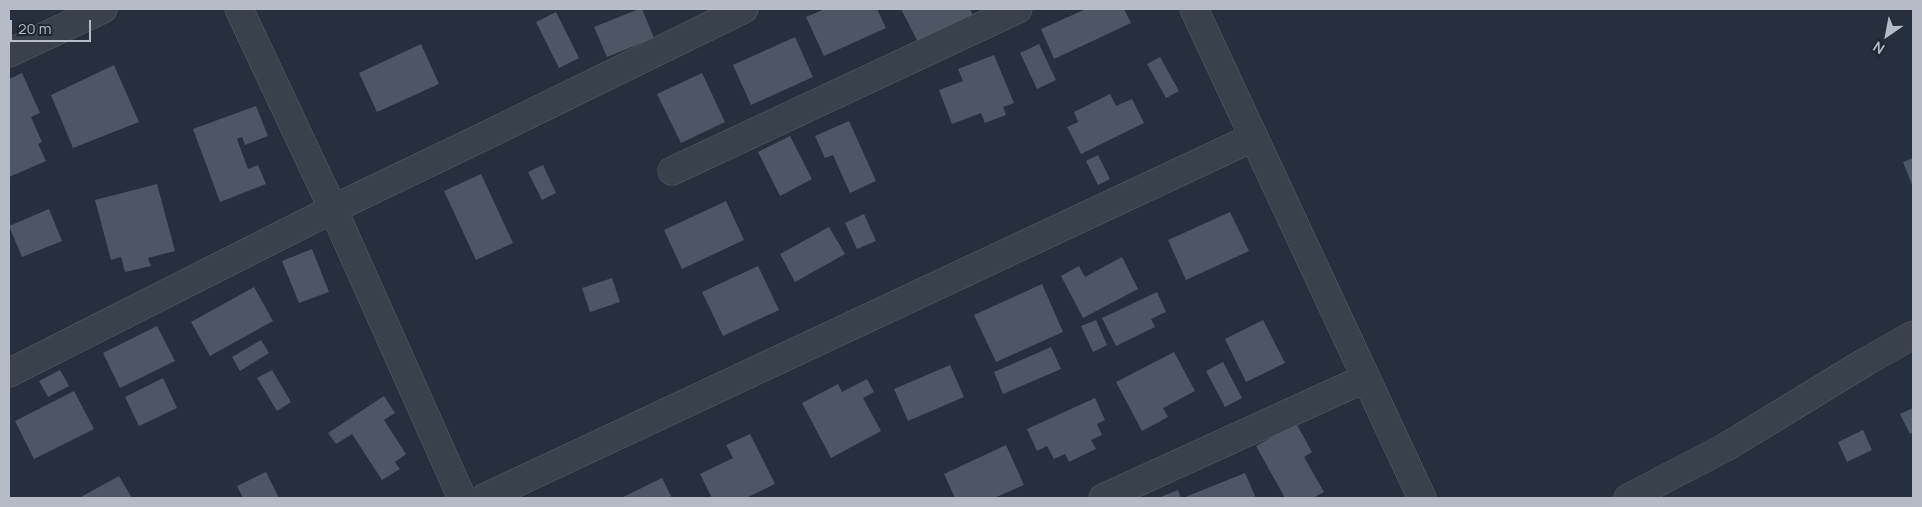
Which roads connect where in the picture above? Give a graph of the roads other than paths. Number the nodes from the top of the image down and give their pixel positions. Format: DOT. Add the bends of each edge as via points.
graph roads {
  1 [pos="102,9"];
  2 [pos="239,9"];
  3 [pos="744,9"];
  4 [pos="1018,9"];
  5 [pos="1194,9"];
  6 [pos="9,53"];
  7 [pos="1254,137"];
  8 [pos="672,171"];
  9 [pos="333,209"];
  10 [pos="1913,335"];
  11 [pos="9,372"];
  12 [pos="1366,378"];
  13 [pos="462,498"];
  14 [pos="484,498"];
  15 [pos="1103,498"];
  16 [pos="1422,498"];
  17 [pos="1628,498"];
  1 -- 6 [label="street"];
  2 -- 9 [label="street"];
  3 -- 9 [label="street"];
  4 -- 8 [label="street"];
  5 -- 7 [label="street"];
  7 -- 12 [label="street"];
  7 -- 14 [label="street"];
  9 -- 11 [label="street"];
  9 -- 13 [label="street"];
  10 -- 17 [label="street" via="1726,447"];
  12 -- 15 [label="street"];
  12 -- 16 [label="street"];
}
